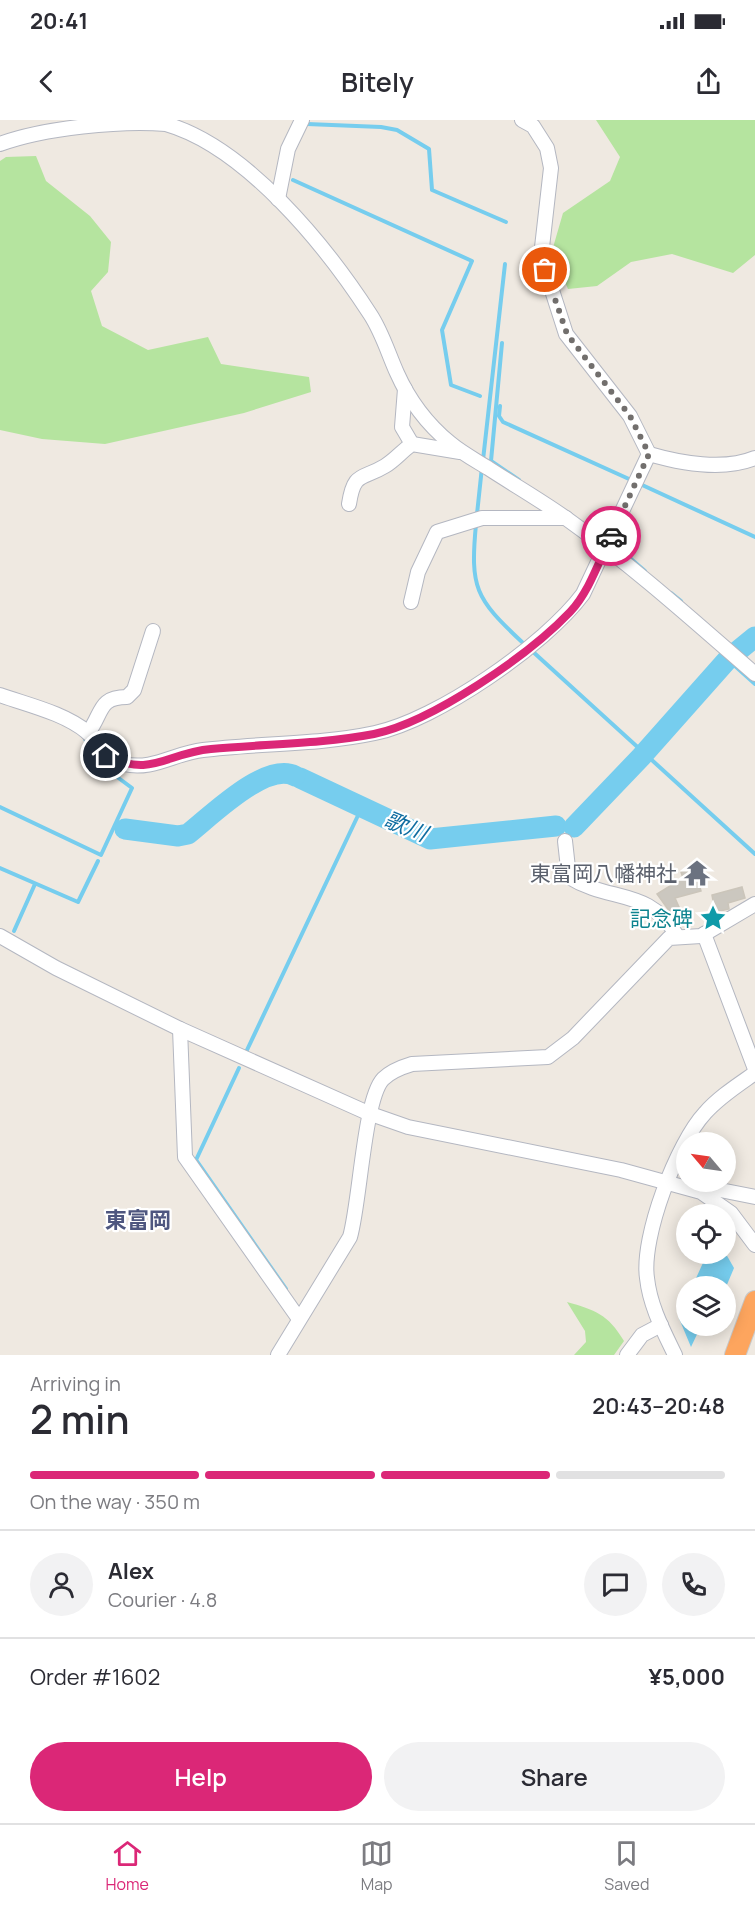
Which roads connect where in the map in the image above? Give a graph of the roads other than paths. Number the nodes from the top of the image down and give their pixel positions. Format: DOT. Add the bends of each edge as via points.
graph roads {
  1 [pos="302,120"];
  2 [pos="522,120"];
  3 [pos="0,144"];
  4 [pos="278,199"];
  5 [pos="405,389"];
  6 [pos="412,444"];
  7 [pos="462,452"];
  8 [pos="649,454"];
  9 [pos="755,458"];
  10 [pos="349,504"];
  11 [pos="566,518"];
  12 [pos="606,548"];
  13 [pos="411,602"];
  14 [pos="153,630"];
  15 [pos="755,674"];
  16 [pos="0,695"];
  17 [pos="88,733"];
  18 [pos="565,841"];
  19 [pos="755,904"];
  20 [pos="704,934"];
  21 [pos="0,936"];
  22 [pos="676,936"];
  23 [pos="180,1029"];
  24 [pos="755,1071"];
  25 [pos="368,1113"];
  26 [pos="668,1182"];
  27 [pos="755,1197"];
  28 [pos="755,1245"];
  29 [pos="755,1300"];
  30 [pos="300,1319"];
  31 [pos="661,1325"];
  32 [pos="632,1353"];
  33 [pos="278,1355"];
  34 [pos="675,1355"];
  35 [pos="735,1355"];
  1 -- 4 [label="street" via="288,148"];
  2 -- 8 [label="street" via="533,126 547,148 551,168 541,256 567,334 630,416"];
  3 -- 4 [label="street" via="99,122 163,123 213,146"];
  4 -- 5 [label="street" via="371,316"];
  5 -- 6 [label="street" via="402,427"];
  5 -- 7 [label="street" via="430,423"];
  6 -- 7 [label="street"];
  6 -- 10 [label="street" via="384,466 359,476"];
  7 -- 11 [label="street"];
  8 -- 9 [label="street" via="678,463 743,463"];
  8 -- 12 [label="street"];
  11 -- 12 [label="street"];
  11 -- 13 [label="street" via="482,518 437,532 418,572"];
  12 -- 15 [label="street"];
  12 -- 17 [label="street" via="570,612 468,691 424,717 374,734 200,750 150,766 123,764 106,756"];
  14 -- 17 [label="street" via="134,690 127,697 114,697 103,704"];
  16 -- 17 [label="street" via="45,710"];
  18 -- 22 [label="street" via="569,877 582,885 643,902 658,912"];
  19 -- 20 [label="street"];
  20 -- 22 [label="street"];
  20 -- 24 [label="street"];
  21 -- 23 [label="street"];
  22 -- 25 [label="street" via="669,938 573,1038 548,1057 433,1062 400,1068 383,1079"];
  23 -- 25 [label="street"];
  23 -- 30 [label="street" via="184,1157"];
  24 -- 26 [label="street" via="704,1113"];
  25 -- 26 [label="street" via="408,1127"];
  25 -- 30 [label="street" via="350,1237"];
  26 -- 27 [label="street"];
  26 -- 28 [label="street" via="717,1200"];
  26 -- 31 [label="street" via="651,1225 646,1263 650,1294"];
  29 -- 35 [label="highway"];
  30 -- 33 [label="street"];
  31 -- 32 [label="street" via="642,1335"];
  31 -- 34 [label="street"];
}
